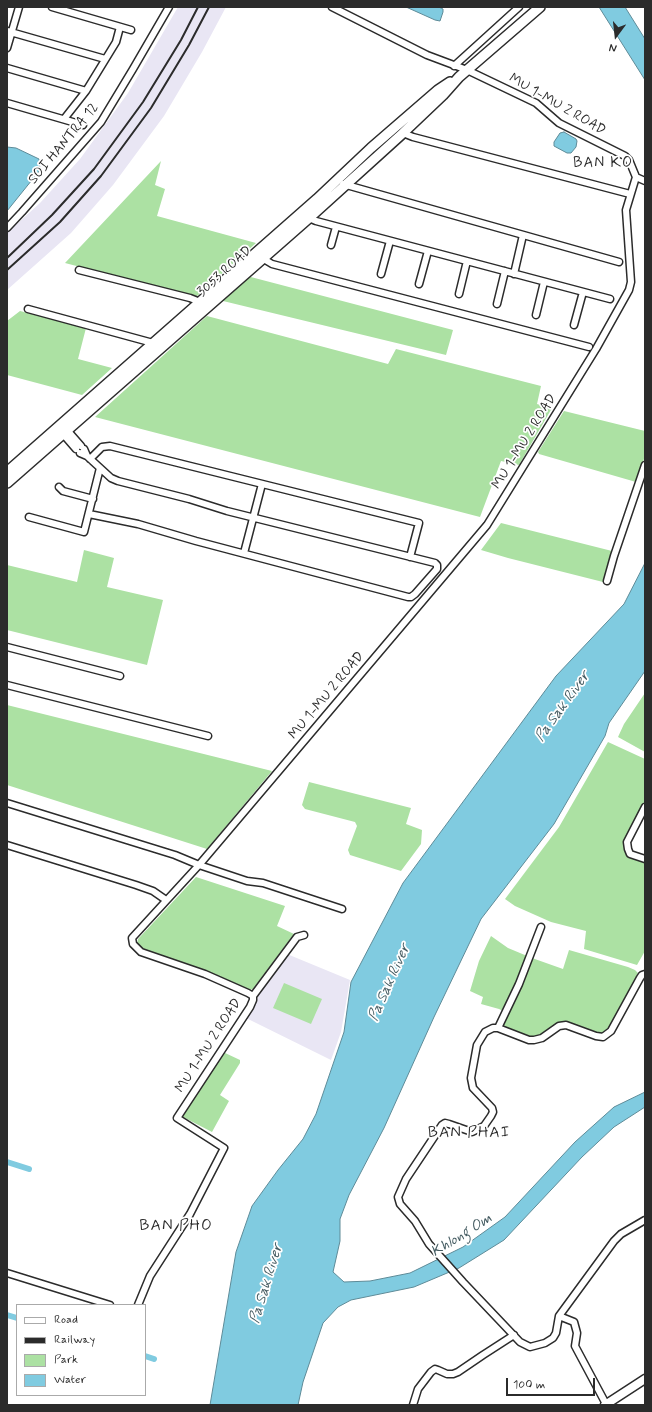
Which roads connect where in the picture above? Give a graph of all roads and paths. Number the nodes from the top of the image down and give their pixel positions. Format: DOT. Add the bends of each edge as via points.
graph roads {
  1 [pos="19,7"];
  2 [pos="52,7"];
  3 [pos="169,7"];
  4 [pos="332,7"];
  5 [pos="519,7"];
  6 [pos="540,7"];
  7 [pos="120,27"];
  8 [pos="131,30"];
  9 [pos="9,32"];
  10 [pos="7,48"];
  11 [pos="105,59"];
  12 [pos="454,66"];
  13 [pos="7,68"];
  14 [pos="467,70"];
  15 [pos="458,77"];
  16 [pos="86,91"];
  17 [pos="7,103"];
  18 [pos="64,119"];
  19 [pos="83,125"];
  20 [pos="403,133"];
  21 [pos="636,177"];
  22 [pos="336,181"];
  23 [pos="645,181"];
  24 [pos="345,185"];
  25 [pos="630,194"];
  26 [pos="309,218"];
  27 [pos="336,226"];
  28 [pos="7,228"];
  29 [pos="523,235"];
  30 [pos="390,241"];
  31 [pos="331,245"];
  32 [pos="428,251"];
  33 [pos="262,258"];
  34 [pos="468,261"];
  35 [pos="619,262"];
  36 [pos="79,270"];
  37 [pos="505,271"];
  38 [pos="381,274"];
  39 [pos="514,274"];
  40 [pos="544,282"];
  41 [pos="419,284"];
  42 [pos="583,292"];
  43 [pos="459,294"];
  44 [pos="610,299"];
  45 [pos="200,302"];
  46 [pos="496,304"];
  47 [pos="28,309"];
  48 [pos="536,315"];
  49 [pos="574,325"];
  50 [pos="153,343"];
  51 [pos="589,347"];
  52 [pos="65,432"];
  53 [pos="89,458"];
  54 [pos="645,465"];
  55 [pos="100,468"];
  56 [pos="7,472"];
  57 [pos="7,483"];
  58 [pos="262,484"];
  59 [pos="60,487"];
  60 [pos="93,499"];
  61 [pos="89,514"];
  62 [pos="29,517"];
  63 [pos="253,518"];
  64 [pos="244,554"];
  65 [pos="410,556"];
  66 [pos="607,581"];
  67 [pos="7,647"];
  68 [pos="120,676"];
  69 [pos="7,685"];
  70 [pos="208,736"];
  71 [pos="7,803"];
  72 [pos="645,807"];
  73 [pos="7,845"];
  74 [pos="645,859"];
  75 [pos="199,865"];
  76 [pos="166,900"];
  77 [pos="342,909"];
  78 [pos="541,927"];
  79 [pos="304,935"];
  80 [pos="645,974"];
  81 [pos="253,996"];
  82 [pos="498,1028"];
  83 [pos="645,1220"];
  84 [pos="7,1273"];
  85 [pos="107,1304"];
  86 [pos="138,1304"];
  87 [pos="559,1316"];
  88 [pos="514,1335"];
  89 [pos="645,1379"];
  90 [pos="413,1405"];
  91 [pos="606,1405"];
  1 -- 9 [label="street"];
  2 -- 7 [label="street"];
  3 -- 28 [label="street, SOI HANTRA 12" via="101,122"];
  4 -- 12 [label="street, MU 1-MU 2 ROAD"];
  5 -- 12 [label="street"];
  6 -- 14 [label="main road, 3053 ROAD"];
  7 -- 8 [label="street"];
  7 -- 11 [label="street" via="116,42"];
  9 -- 10 [label="street"];
  9 -- 11 [label="street"];
  11 -- 16 [label="street"];
  12 -- 14 [label="street, MU 1-MU 2 ROAD"];
  13 -- 16 [label="street"];
  14 -- 15 [label="main road, 3053 ROAD"];
  14 -- 21 [label="street, MU 1-MU 2 ROAD" via="536,103 559,123 626,156"];
  15 -- 20 [label="main road, 3053 ROAD"];
  15 -- 22 [label="main road, 3053 ROAD" via="438,90"];
  16 -- 18 [label="street"];
  17 -- 18 [label="street"];
  18 -- 19 [label="street"];
  20 -- 24 [label="main road, 3053 ROAD"];
  20 -- 25 [label="street" via="413,138"];
  21 -- 23 [label="street"];
  21 -- 25 [label="street, MU 1-MU 2 ROAD"];
  22 -- 24 [label="street"];
  22 -- 45 [label="main road, 3053 ROAD"];
  24 -- 26 [label="main road, 3053 ROAD"];
  24 -- 29 [label="street"];
  25 -- 75 [label="street, MU 1-MU 2 ROAD" via="626,224 631,265 630,290 501,504 457,562"];
  26 -- 27 [label="street"];
  26 -- 33 [label="main road, 3053 ROAD"];
  27 -- 30 [label="street"];
  27 -- 31 [label="street"];
  29 -- 35 [label="street"];
  29 -- 39 [label="street"];
  30 -- 32 [label="street"];
  30 -- 38 [label="street"];
  32 -- 34 [label="street"];
  32 -- 41 [label="street"];
  33 -- 51 [label="street" via="272,264"];
  33 -- 52 [label="main road, 3053 ROAD"];
  34 -- 37 [label="street"];
  34 -- 43 [label="street"];
  36 -- 45 [label="street"];
  37 -- 39 [label="street"];
  37 -- 46 [label="street"];
  39 -- 40 [label="street"];
  40 -- 42 [label="street"];
  40 -- 48 [label="street"];
  42 -- 44 [label="street"];
  42 -- 49 [label="street"];
  45 -- 50 [label="main road, 3053 ROAD"];
  47 -- 50 [label="street"];
  50 -- 56 [label="main road, 3053 ROAD"];
  52 -- 53 [label="street" via="80,449 81,455"];
  52 -- 57 [label="main road, 3053 ROAD"];
  53 -- 55 [label="street"];
  53 -- 58 [label="street" via="102,447 110,446"];
  54 -- 66 [label="street"];
  55 -- 60 [label="street"];
  55 -- 63 [label="street" via="118,481"];
  58 -- 63 [label="street"];
  58 -- 65 [label="street" via="419,523"];
  59 -- 60 [label="street" via="63,491"];
  60 -- 61 [label="street"];
  61 -- 62 [label="street" via="84,532"];
  61 -- 64 [label="street" via="138,524"];
  63 -- 64 [label="street"];
  63 -- 65 [label="street"];
  64 -- 65 [label="street" via="408,597 411,597 437,569 435,563"];
  67 -- 68 [label="street"];
  69 -- 70 [label="street"];
  71 -- 75 [label="street"];
  72 -- 74 [label="street" via="628,842 630,854"];
  73 -- 76 [label="street" via="136,885 153,891"];
  75 -- 76 [label="street, MU 1-MU 2 ROAD"];
  75 -- 77 [label="street"];
  76 -- 81 [label="street, MU 1-MU 2 ROAD" via="132,938 133,944 141,952 205,974"];
  78 -- 82 [label="street" via="520,984"];
  79 -- 81 [label="street" via="297,937"];
  80 -- 82 [label="street" via="640,978 611,1031 603,1036 566,1025 542,1038 529,1040"];
  81 -- 86 [label="street, MU 1-MU 2 ROAD" via="250,1007 177,1118 224,1148 190,1214 150,1276"];
  82 -- 88 [label="street" via="488,1030 481,1036 471,1078 472,1088 492,1108 491,1116 484,1126 472,1132 445,1123 442,1125 406,1179 398,1197 400,1204 416,1221 429,1244"];
  83 -- 87 [label="street" via="620,1234"];
  84 -- 85 [label="street"];
  87 -- 88 [label="street" via="556,1333 545,1343 530,1347"];
  87 -- 91 [label="street" via="574,1322 576,1349"];
  88 -- 90 [label="street" via="458,1372 431,1372 418,1389"];
  89 -- 91 [label="street"];
}
